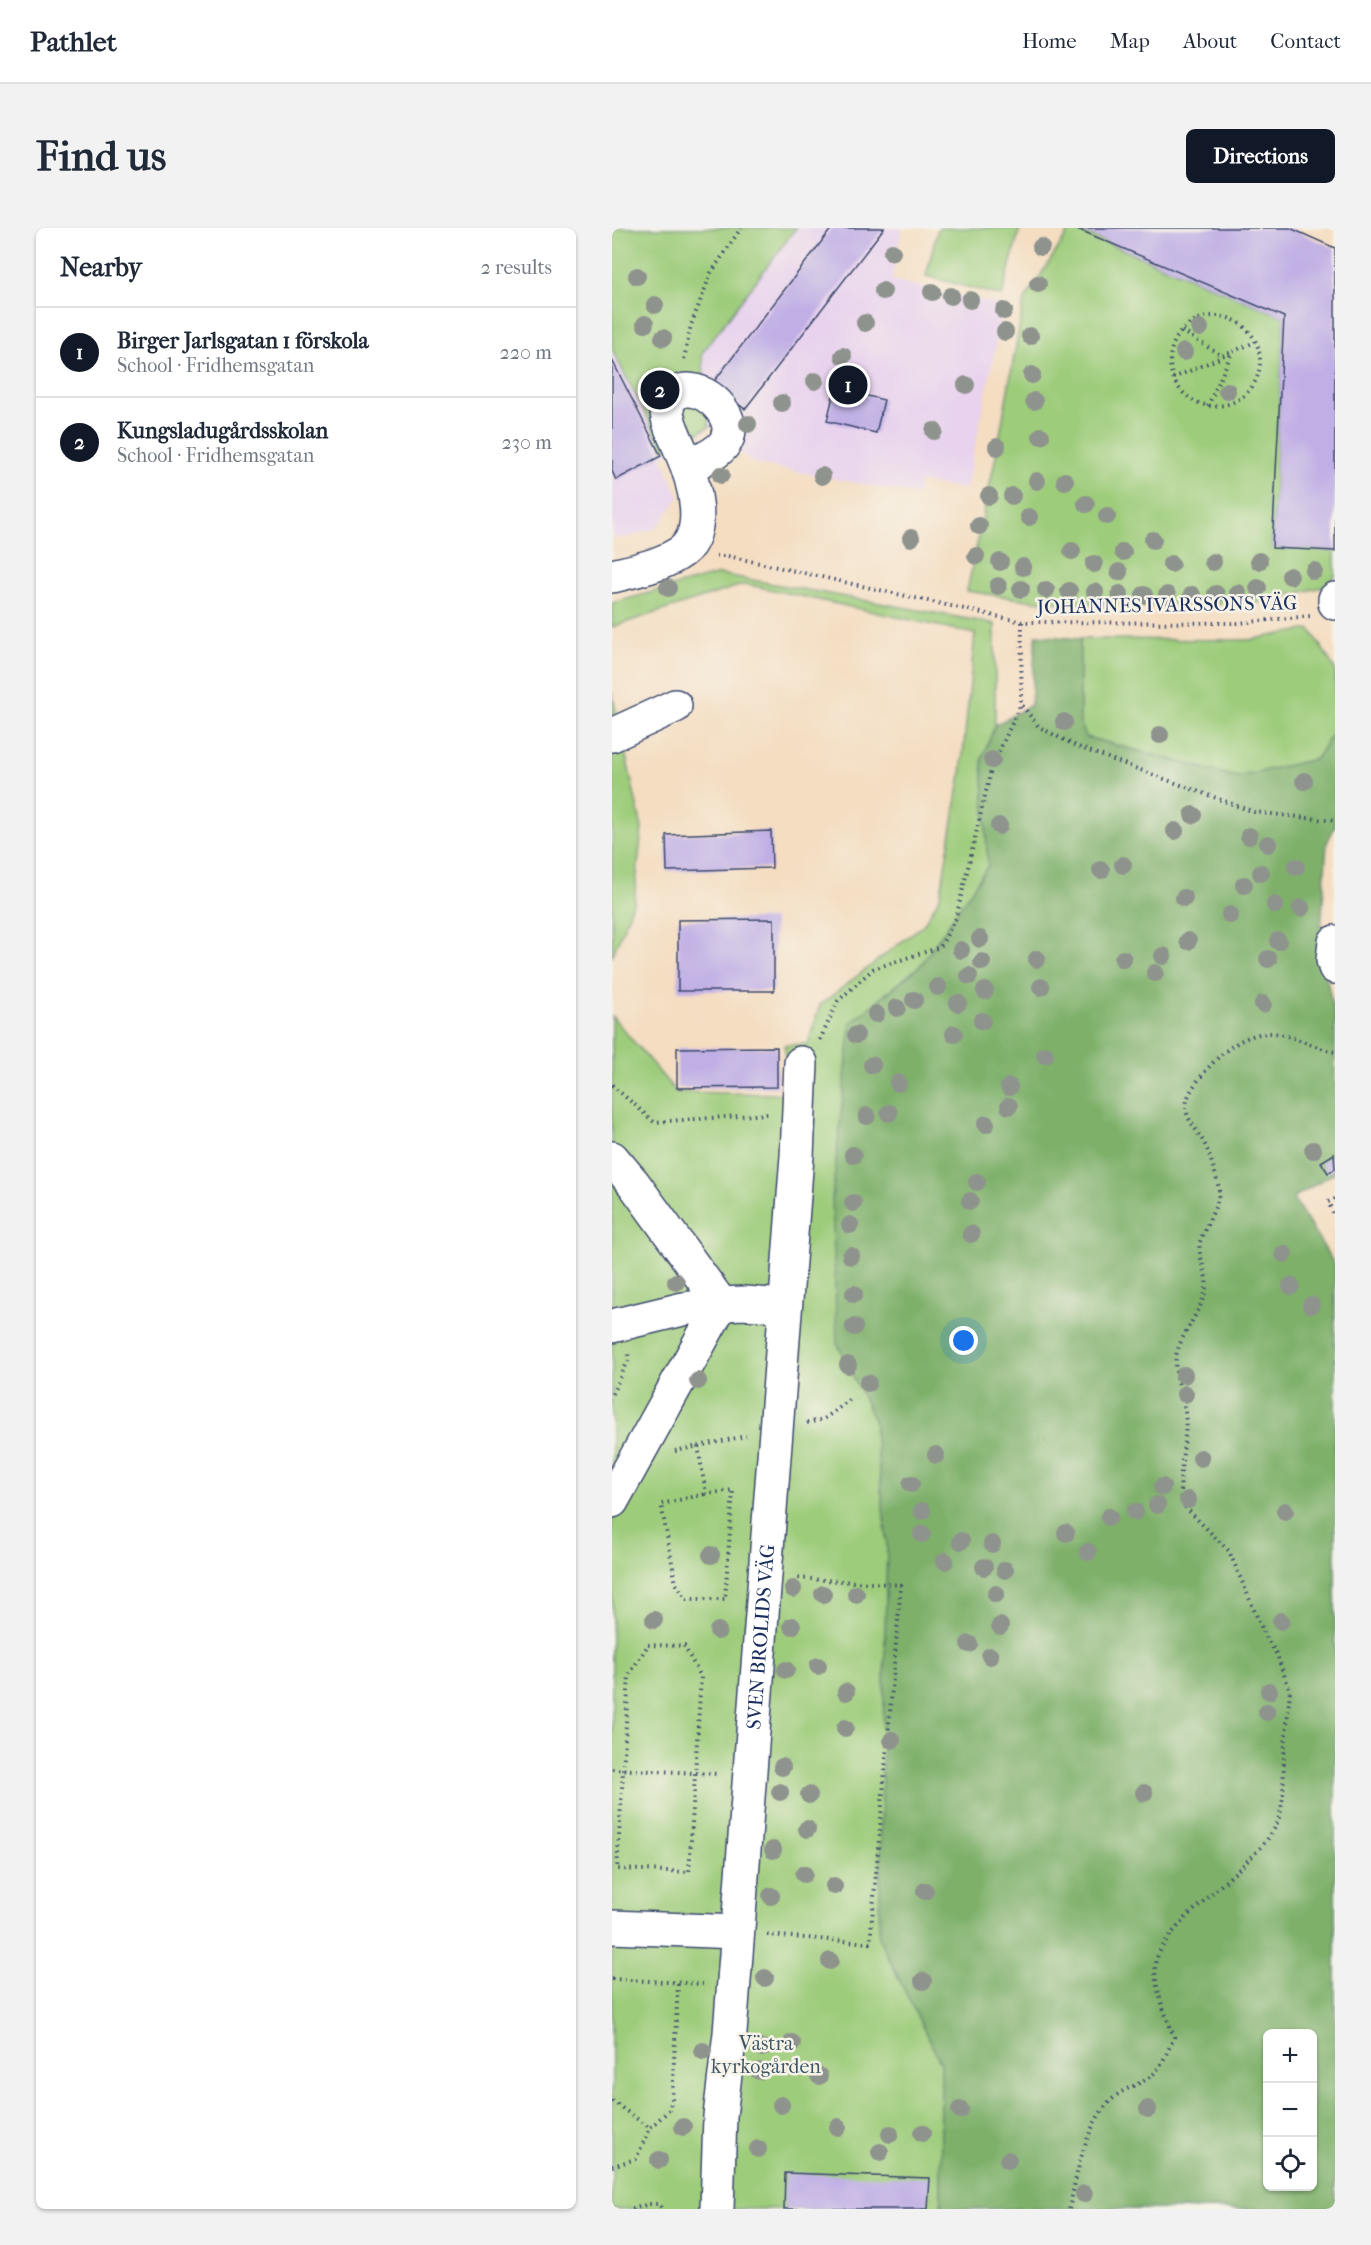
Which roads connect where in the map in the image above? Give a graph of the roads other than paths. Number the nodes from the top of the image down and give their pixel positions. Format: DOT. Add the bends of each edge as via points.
graph roads {
  1 [pos="688,467"];
  2 [pos="612,576"];
  3 [pos="675,706"];
  4 [pos="612,735"];
  5 [pos="1335,942"];
  6 [pos="1335,967"];
  7 [pos="801,1063"];
  8 [pos="612,1158"];
  9 [pos="721,1304"];
  10 [pos="784,1306"];
  11 [pos="617,1324"];
  12 [pos="612,1501"];
  13 [pos="612,1927"];
  14 [pos="737,1932"];
  15 [pos="717,2209"];
  1 -- 1 [label="street" via="670,426 667,407 673,394 686,390 697,391 717,403 729,426 726,443"];
  1 -- 2 [label="street" via="697,522 692,540 680,554"];
  3 -- 4 [label="street"];
  5 -- 6 [label="street"];
  7 -- 10 [label="street, SVEN BROLIDS VÄG"];
  8 -- 9 [label="street"];
  9 -- 10 [label="street"];
  9 -- 11 [label="street"];
  9 -- 12 [label="street"];
  10 -- 14 [label="street, SVEN BROLIDS VÄG"];
  13 -- 14 [label="street"];
  14 -- 15 [label="street, SVEN BROLIDS VÄG" via="720,2116"];
}
